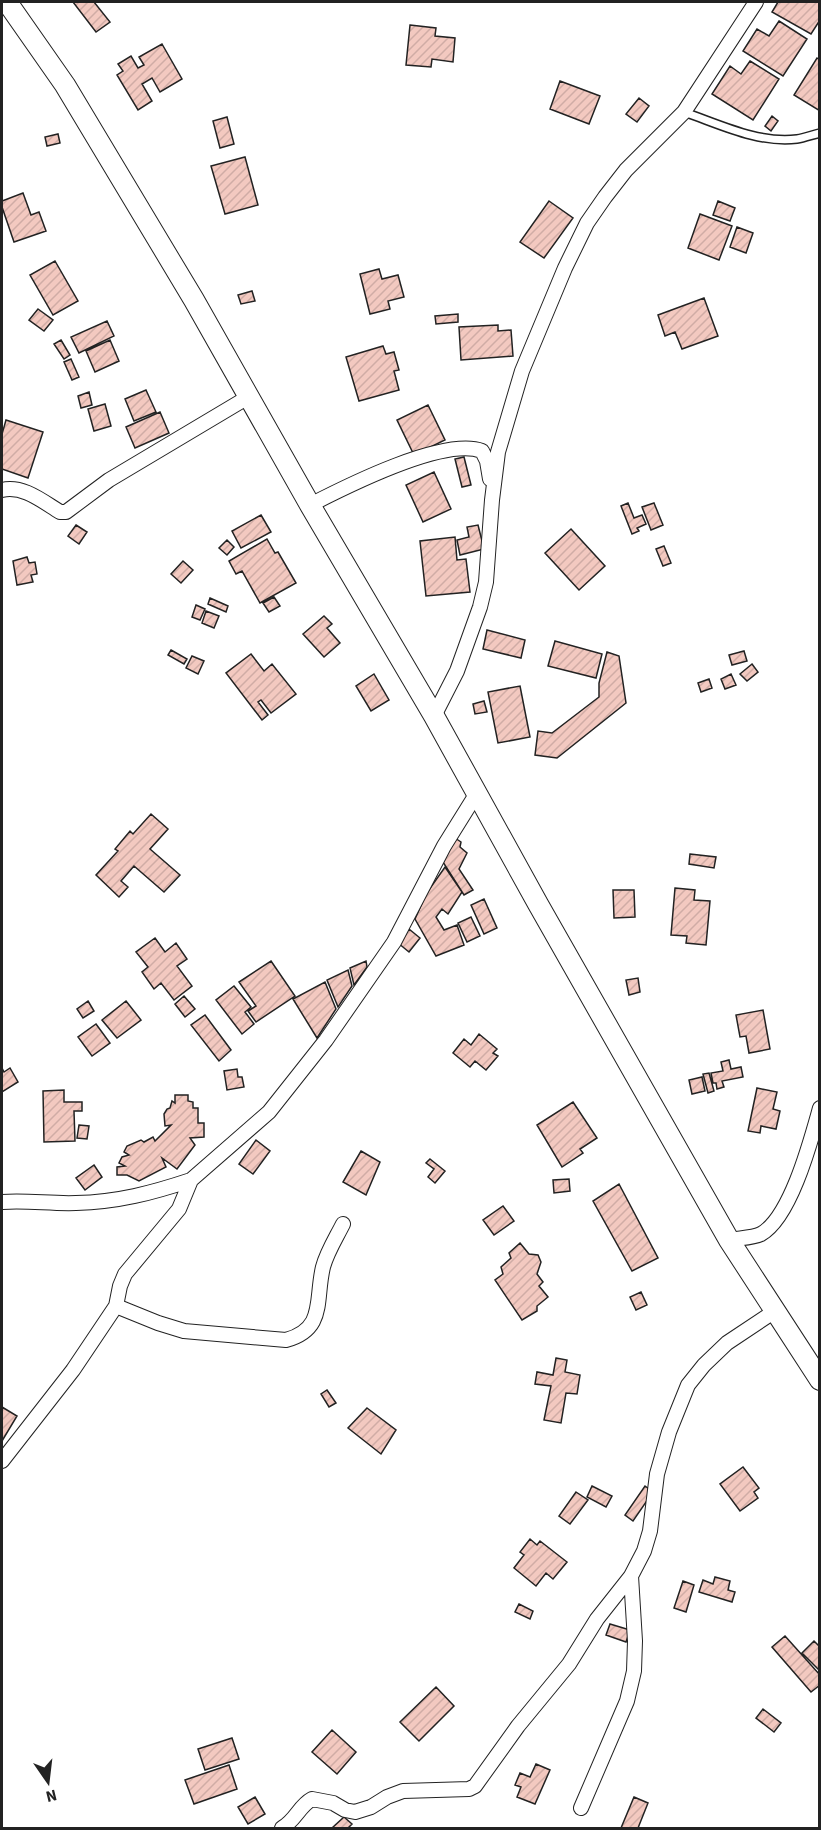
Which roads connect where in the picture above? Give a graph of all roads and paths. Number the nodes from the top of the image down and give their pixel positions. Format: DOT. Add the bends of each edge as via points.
graph roads {
  1 [pos="7,2"];
  2 [pos="756,2"];
  3 [pos="684,112"];
  4 [pos="819,133"];
  5 [pos="250,396"];
  6 [pos="2,490"];
  7 [pos="492,500"];
  8 [pos="310,505"];
  9 [pos="434,716"];
  10 [pos="477,793"];
  11 [pos="819,1108"];
  12 [pos="191,1180"];
  13 [pos="2,1202"];
  14 [pos="343,1224"];
  15 [pos="729,1240"];
  16 [pos="116,1306"];
  17 [pos="775,1311"];
  18 [pos="819,1380"];
  19 [pos="2,1461"];
  20 [pos="631,1576"];
  21 [pos="581,1808"];
  22 [pos="282,1828"];
  1 -- 5 [label="main road" via="65,85"];
  2 -- 3 [label="street"];
  3 -- 4 [label="lane" via="775,140"];
  3 -- 7 [label="street" via="626,170 587,223 540,324 510,407 498,452"];
  5 -- 6 [label="street" via="109,480 66,512 23,490"];
  5 -- 8 [label="main road"];
  7 -- 8 [label="street" via="482,451 465,448 424,456 353,483"];
  7 -- 9 [label="street" via="488,564 480,607 457,671"];
  8 -- 9 [label="main road"];
  9 -- 10 [label="main road"];
  10 -- 12 [label="street" via="444,846 394,942 326,1040 269,1112"];
  10 -- 15 [label="main road"];
  11 -- 15 [label="street" via="790,1199 775,1223 760,1234"];
  12 -- 13 [label="street" via="152,1194 113,1201"];
  12 -- 16 [label="street" via="179,1209 125,1274"];
  14 -- 16 [label="street" via="323,1269 314,1320 299,1336 286,1340 184,1331"];
  15 -- 17 [label="main road"];
  16 -- 19 [label="street"];
  17 -- 18 [label="main road"];
  17 -- 20 [label="street" via="728,1343 688,1385 657,1474 650,1531"];
  20 -- 21 [label="street" via="634,1671 627,1701"];
  20 -- 22 [label="street" via="597,1619 569,1664 472,1788 403,1791 355,1812 312,1799"];
}
